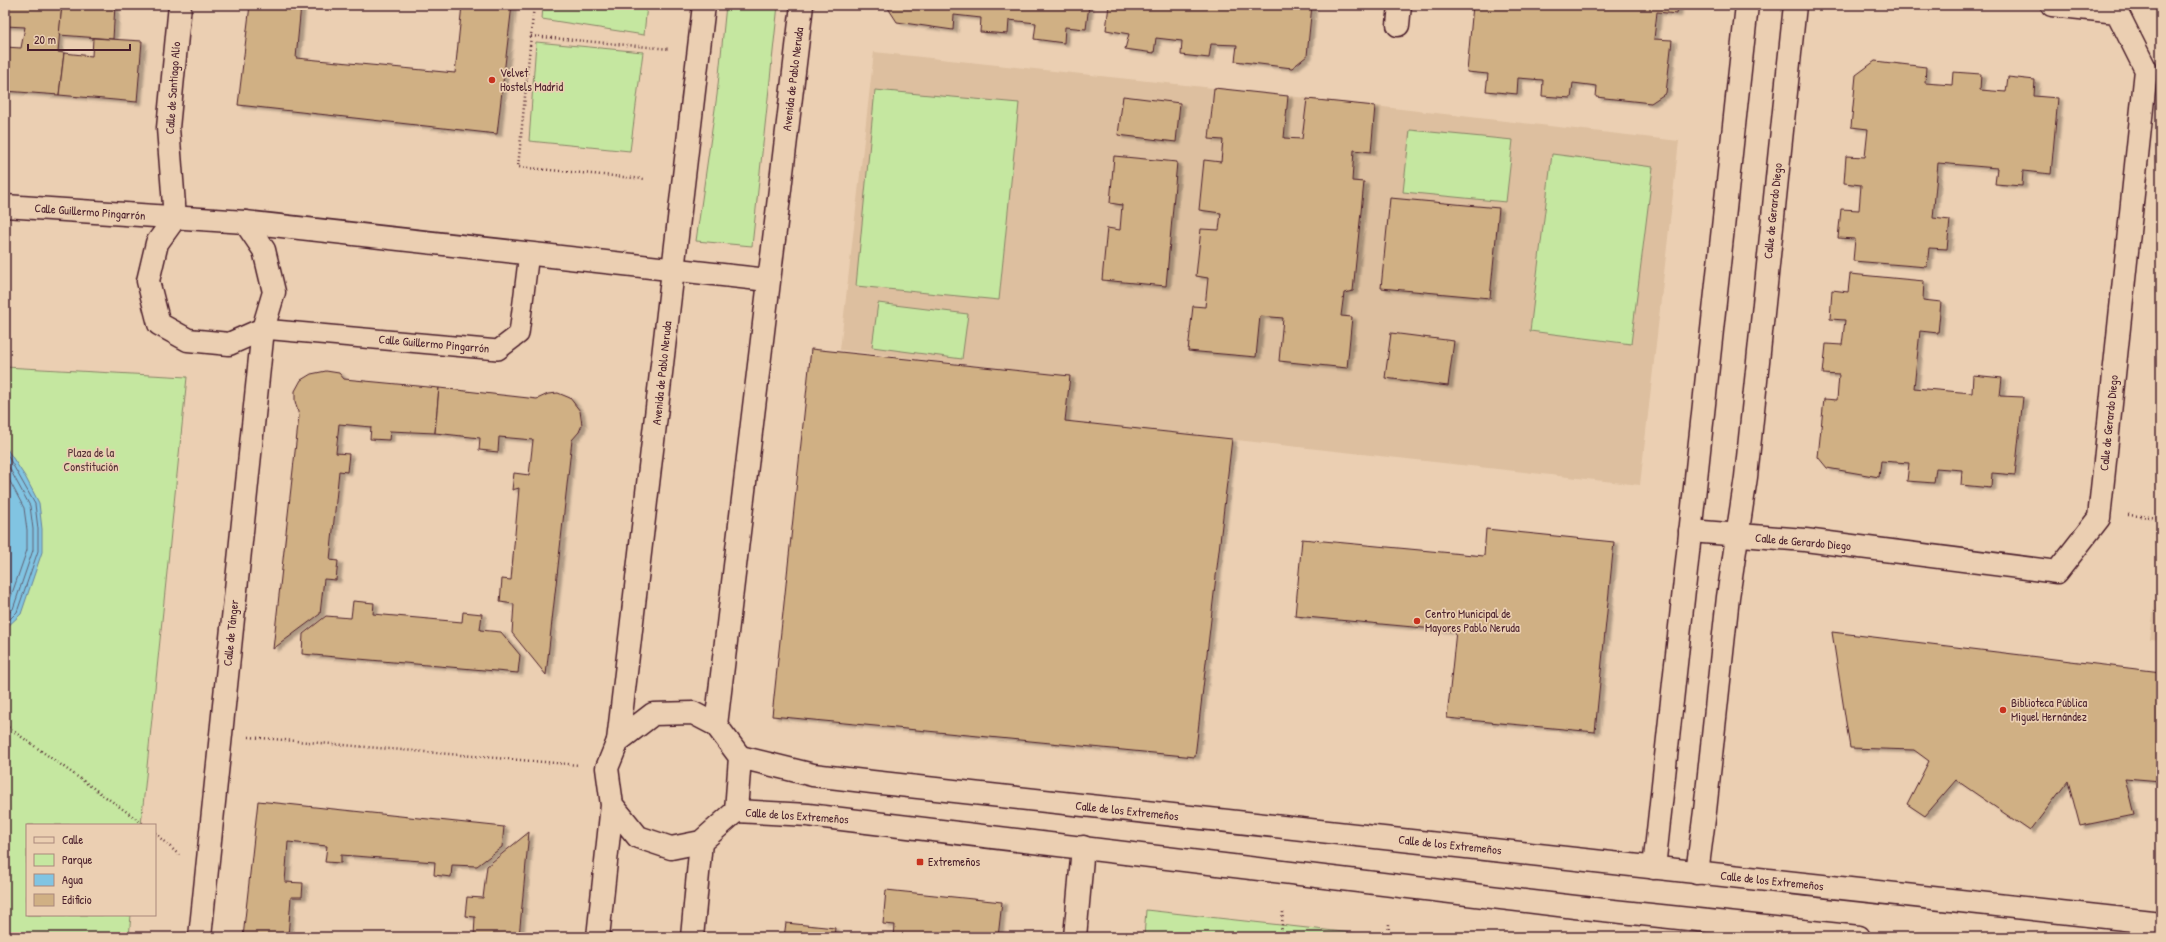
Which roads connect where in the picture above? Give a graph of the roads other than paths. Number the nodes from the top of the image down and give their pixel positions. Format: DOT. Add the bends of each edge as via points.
graph roads {
  1 [pos="180,5"];
  2 [pos="704,5"];
  3 [pos="802,5"];
  4 [pos="1746,5"];
  5 [pos="1795,5"];
  6 [pos="2052,5"];
  7 [pos="5,206"];
  8 [pos="175,218"];
  9 [pos="245,222"];
  10 [pos="529,253"];
  11 [pos="673,270"];
  12 [pos="768,280"];
  13 [pos="263,328"];
  14 [pos="1690,531"];
  15 [pos="1738,536"];
  16 [pos="716,725"];
  17 [pos="618,741"];
  18 [pos="740,757"];
  19 [pos="612,805"];
  20 [pos="736,811"];
  21 [pos="701,842"];
  22 [pos="1083,847"];
  23 [pos="1654,868"];
  24 [pos="1697,873"];
  25 [pos="2161,923"];
  26 [pos="200,937"];
  27 [pos="598,937"];
  28 [pos="692,937"];
  29 [pos="1074,937"];
  30 [pos="1859,937"];
  1 -- 8 [label="street, Calle de Santiago Alío" via="168,128"];
  2 -- 11 [label="street, Avenida de Pablo Neruda"];
  3 -- 12 [label="street, Avenida de Pablo Neruda"];
  4 -- 14 [label="street"];
  5 -- 15 [label="street, Calle de Gerardo Diego"];
  6 -- 15 [label="street, Calle de Gerardo Diego" via="2117,12 2146,70 2099,518 2057,572 1804,540"];
  7 -- 8 [label="street, Calle Guillermo Pingarrón"];
  8 -- 9 [label="street, Calle Guillermo Pingarrón"];
  8 -- 13 [label="street" via="157,243 148,281 159,324 188,340 229,344"];
  9 -- 10 [label="street, Calle Guillermo Pingarrón"];
  9 -- 13 [label="street" via="264,250 274,292"];
  10 -- 11 [label="street, Calle Guillermo Pingarrón"];
  10 -- 13 [label="lane, Calle Guillermo Pingarrón" via="519,334 498,350"];
  11 -- 12 [label="street, Calle Guillermo Pingarrón"];
  11 -- 17 [label="street, Avenida de Pablo Neruda"];
  12 -- 16 [label="street, Avenida de Pablo Neruda"];
  13 -- 26 [label="street, Calle de Tánger"];
  14 -- 15 [label="street, Calle de Gerardo Diego"];
  14 -- 23 [label="street"];
  15 -- 24 [label="street, Calle de Gerardo Diego" via="1728,597"];
  16 -- 17 [label="street" via="693,713 653,714"];
  16 -- 18 [label="street"];
  17 -- 19 [label="street" via="607,768"];
  18 -- 20 [label="street"];
  18 -- 23 [label="street, Calle de los Extremeños" via="813,775"];
  19 -- 21 [label="street" via="638,837 670,848"];
  19 -- 27 [label="street"];
  20 -- 21 [label="street"];
  20 -- 22 [label="street, Calle de los Extremeños" via="808,815"];
  21 -- 28 [label="street"];
  22 -- 29 [label="street"];
  22 -- 30 [label="street, Calle de los Extremeños" via="1569,907"];
  23 -- 24 [label="street, Calle de los Extremeños"];
  24 -- 25 [label="street, Calle de los Extremeños"];
}
